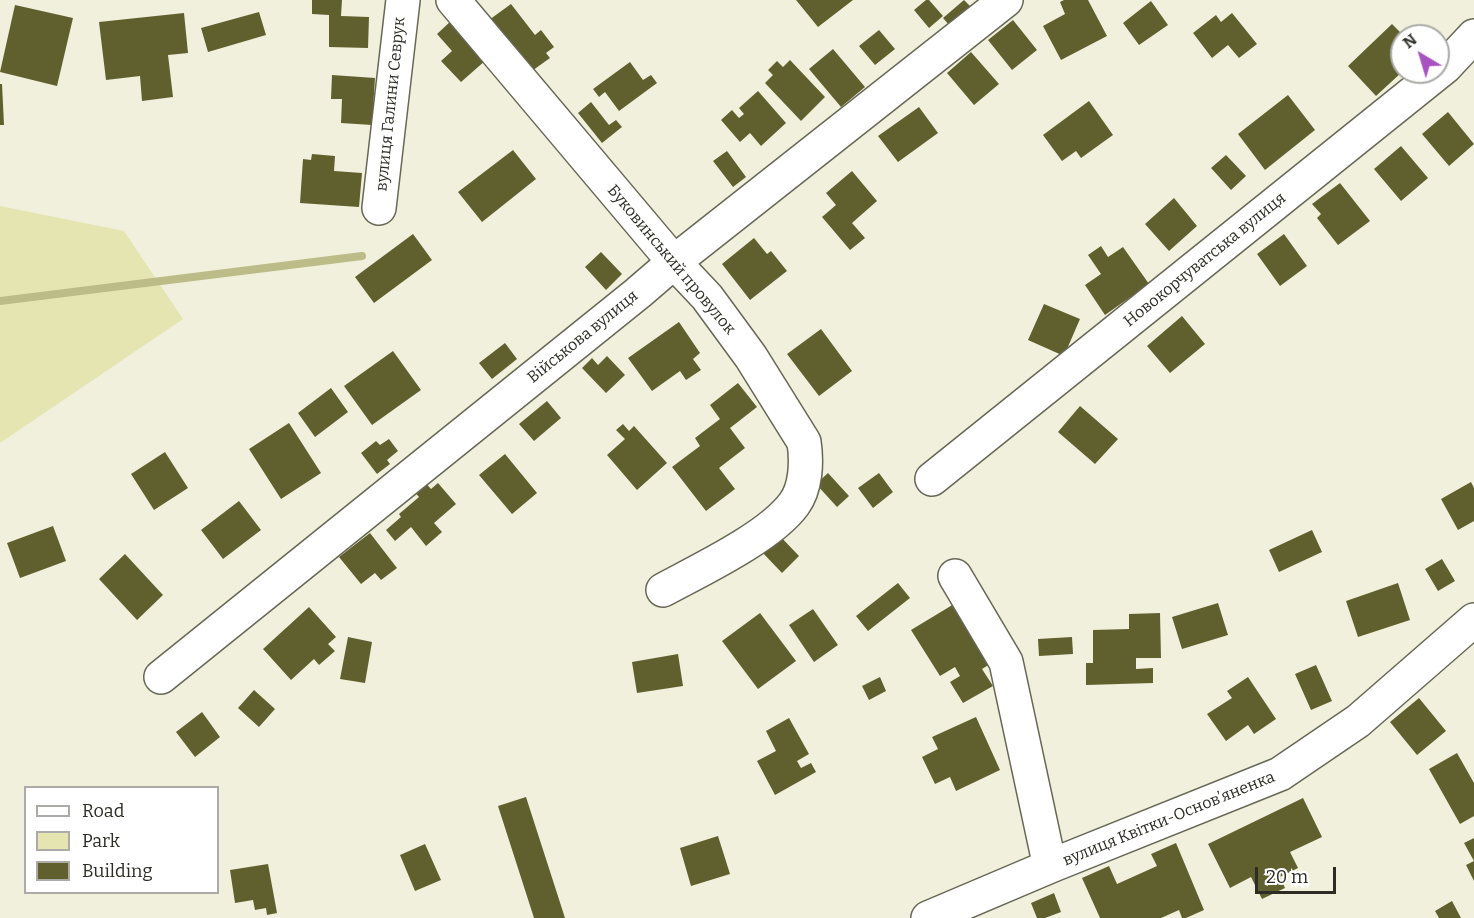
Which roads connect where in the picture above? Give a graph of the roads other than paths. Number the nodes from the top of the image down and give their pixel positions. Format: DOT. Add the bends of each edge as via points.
graph roads {
  1 [pos="403,0"];
  2 [pos="453,0"];
  3 [pos="1006,0"];
  4 [pos="1474,36"];
  5 [pos="379,208"];
  6 [pos="674,262"];
  7 [pos="932,479"];
  8 [pos="955,576"];
  9 [pos="663,590"];
  10 [pos="1474,620"];
  11 [pos="161,677"];
  12 [pos="1053,865"];
  13 [pos="928,918"];
  1 -- 5 [label="street, вулиця Галини Севрук"];
  2 -- 6 [label="street, Буковинський провулок"];
  3 -- 6 [label="street, Військова вулиця"];
  4 -- 7 [label="street, Новокорчуватська вулиця" via="1445,67"];
  6 -- 9 [label="street, Буковинський провулок" via="707,297 751,357 804,442 807,459 796,502 780,521"];
  6 -- 11 [label="street, Військова вулиця"];
  8 -- 12 [label="street" via="1006,662 1047,853"];
  10 -- 12 [label="street, вулиця Квітки-Основ’яненка" via="1358,722 1280,774"];
  12 -- 13 [label="street, вулиця Квітки-Основ’яненка"];
}
